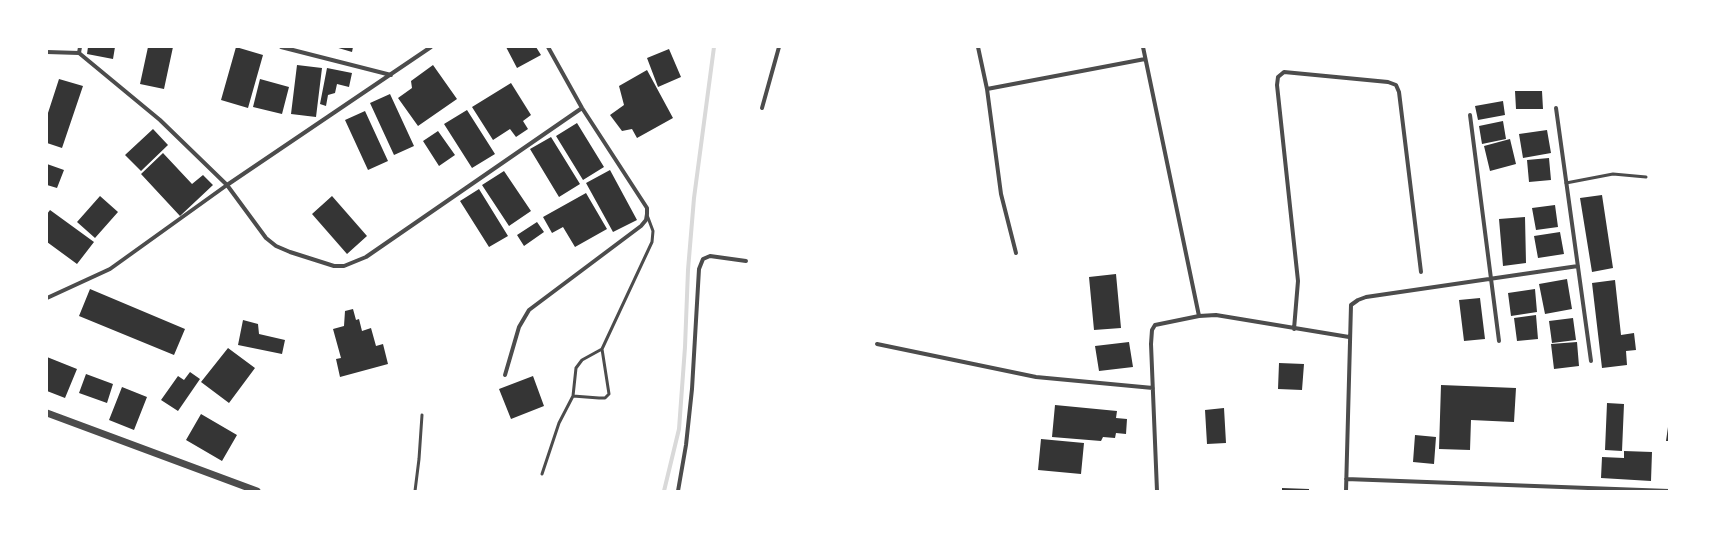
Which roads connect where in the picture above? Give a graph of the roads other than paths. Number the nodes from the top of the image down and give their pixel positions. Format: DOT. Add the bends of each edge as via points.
graph roads {
  1 [pos="80,47"];
  2 [pos="281,47"];
  3 [pos="431,47"];
  4 [pos="548,47"];
  5 [pos="779,47"];
  6 [pos="978,47"];
  7 [pos="1142,47"];
  8 [pos="47,52"];
  9 [pos="79,53"];
  10 [pos="1145,59"];
  11 [pos="390,75"];
  12 [pos="987,89"];
  13 [pos="582,108"];
  14 [pos="762,108"];
  15 [pos="1556,108"];
  16 [pos="1470,115"];
  17 [pos="1646,177"];
  18 [pos="1566,183"];
  19 [pos="227,185"];
  20 [pos="647,214"];
  21 [pos="1016,253"];
  22 [pos="746,261"];
  23 [pos="1578,266"];
  24 [pos="1420,272"];
  25 [pos="1492,279"];
  26 [pos="47,298"];
  27 [pos="1199,316"];
  28 [pos="1294,329"];
  29 [pos="1349,337"];
  30 [pos="1499,341"];
  31 [pos="877,344"];
  32 [pos="602,349"];
  33 [pos="1592,361"];
  34 [pos="505,376"];
  35 [pos="1153,388"];
  36 [pos="573,396"];
  37 [pos="47,413"];
  38 [pos="422,415"];
  39 [pos="542,474"];
  40 [pos="1346,479"];
  41 [pos="1586,490"];
  42 [pos="257,491"];
  43 [pos="415,491"];
  44 [pos="678,491"];
  45 [pos="1157,491"];
  46 [pos="1346,491"];
  47 [pos="1669,491"];
  1 -- 9 [label="street"];
  2 -- 11 [label="street"];
  3 -- 11 [label="street"];
  4 -- 13 [label="street"];
  5 -- 14 [label="street"];
  6 -- 12 [label="street"];
  7 -- 10 [label="street"];
  8 -- 9 [label="street"];
  9 -- 19 [label="street" via="160,120"];
  10 -- 12 [label="street"];
  10 -- 27 [label="street"];
  11 -- 19 [label="street"];
  12 -- 21 [label="street" via="1001,194"];
  13 -- 19 [label="street" via="366,257 344,266 319,262 276,246 266,238"];
  13 -- 20 [label="street" via="647,208"];
  15 -- 18 [label="street"];
  16 -- 25 [label="street"];
  17 -- 18 [label="lane" via="1613,174"];
  18 -- 23 [label="street"];
  19 -- 26 [label="street" via="110,268"];
  20 -- 32 [label="lane" via="653,231 652,242"];
  20 -- 34 [label="street" via="641,226 528,310 519,327"];
  22 -- 44 [label="street" via="710,256 703,258 699,269 692,389"];
  23 -- 25 [label="street"];
  23 -- 33 [label="street"];
  24 -- 28 [label="street" via="1399,92 1396,85 1388,82 1284,72 1278,77 1277,85 1298,281"];
  25 -- 29 [label="street" via="1358,300 1350,309"];
  25 -- 30 [label="street"];
  27 -- 28 [label="street" via="1216,315"];
  27 -- 35 [label="street" via="1155,325 1152,330"];
  28 -- 29 [label="street"];
  29 -- 40 [label="street"];
  31 -- 35 [label="street" via="1028,376"];
  32 -- 36 [label="lane" via="578,363"];
  32 -- 36 [label="lane" via="609,394 605,398"];
  35 -- 45 [label="street"];
  36 -- 39 [label="lane" via="559,423"];
  37 -- 42 [label="street"];
  38 -- 43 [label="lane"];
  40 -- 41 [label="street"];
  40 -- 46 [label="street"];
  41 -- 47 [label="street"];
}
